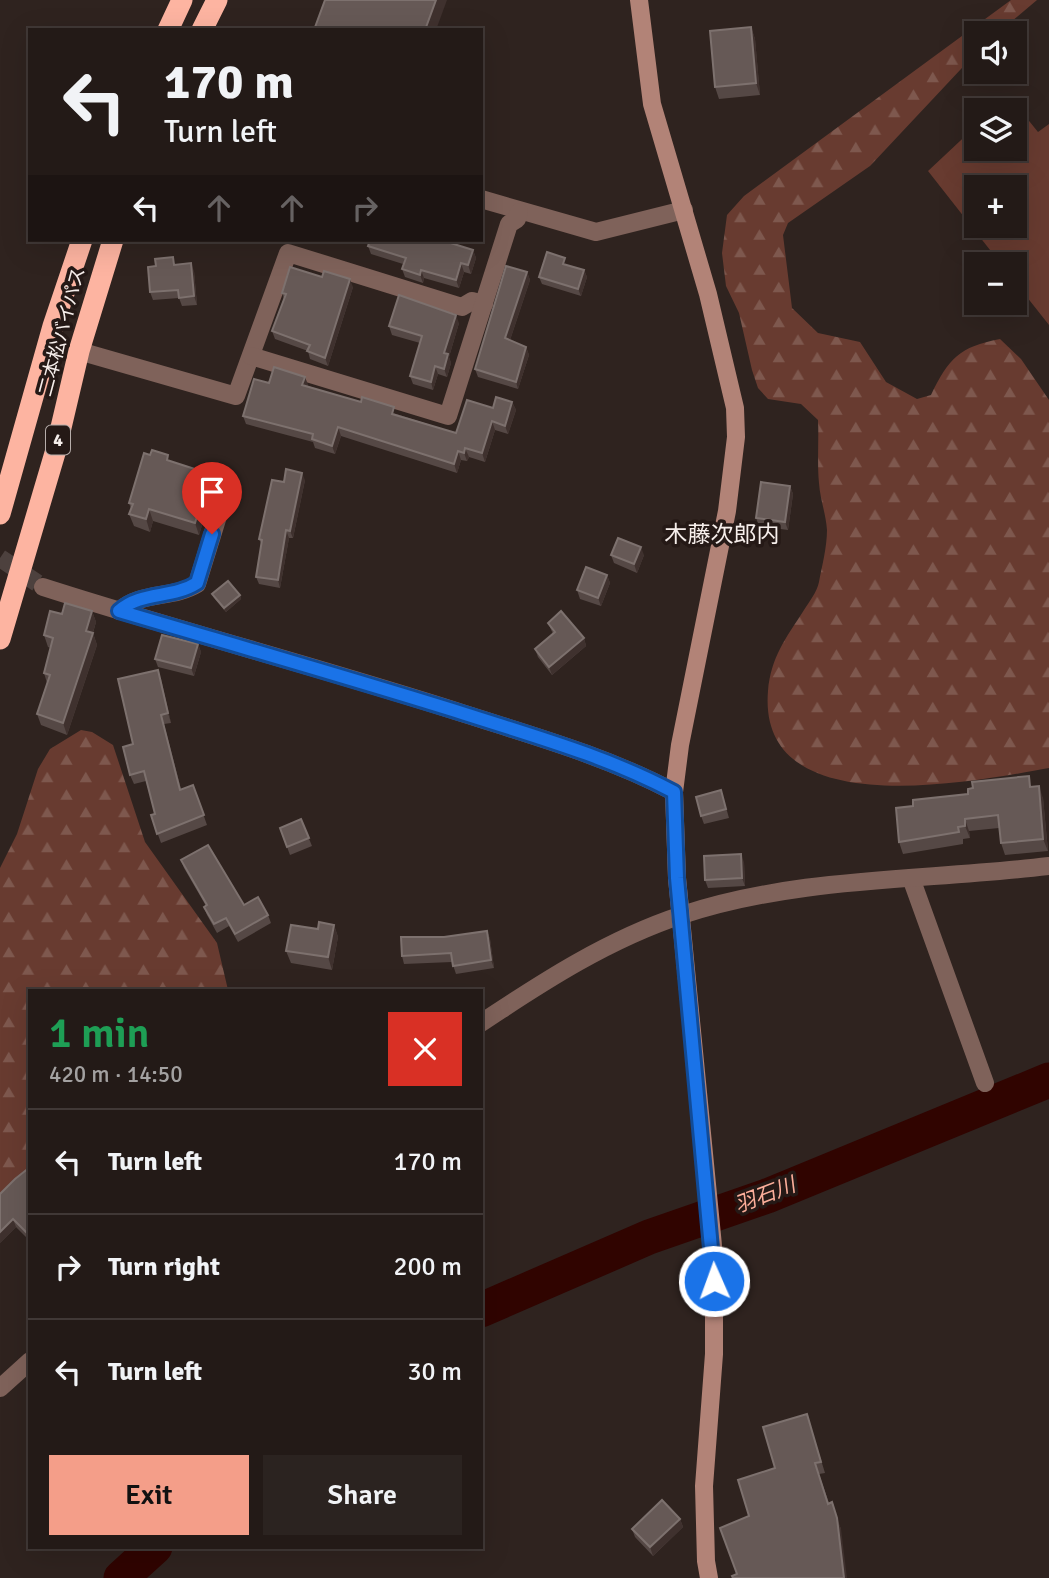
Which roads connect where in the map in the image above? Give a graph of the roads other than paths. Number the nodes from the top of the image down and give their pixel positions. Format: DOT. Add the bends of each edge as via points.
graph roads {
  1 [pos="182,0"];
  2 [pos="217,0"];
  3 [pos="639,0"];
  4 [pos="168,28"];
  5 [pos="203,28"];
  6 [pos="483,200"];
  7 [pos="684,210"];
  8 [pos="519,212"];
  9 [pos="81,242"];
  10 [pos="112,242"];
  11 [pos="484,304"];
  12 [pos="79,351"];
  13 [pos="251,356"];
  14 [pos="228,484"];
  15 [pos="0,514"];
  16 [pos="43,587"];
  17 [pos="119,611"];
  18 [pos="0,639"];
  19 [pos="674,792"];
  20 [pos="1049,866"];
  21 [pos="911,878"];
  22 [pos="681,915"];
  23 [pos="483,1022"];
  24 [pos="985,1083"];
  25 [pos="28,1363"];
  26 [pos="0,1388"];
  27 [pos="709,1578"];
  1 -- 4 [label="highway"];
  2 -- 5 [label="highway"];
  3 -- 7 [label="street" via="652,104"];
  6 -- 8 [label="street"];
  7 -- 8 [label="street" via="596,232"];
  7 -- 19 [label="street" via="730,379 736,437 727,511"];
  8 -- 11 [label="street" via="509,224"];
  9 -- 15 [label="highway, 二本松バイパス / 4"];
  10 -- 12 [label="highway, 二本松バイパス / 4"];
  11 -- 13 [label="street" via="472,301 462,307 288,253"];
  11 -- 13 [label="street" via="448,416"];
  12 -- 13 [label="street" via="236,396"];
  12 -- 18 [label="highway, 二本松バイパス / 4" via="55,453"];
  14 -- 17 [label="street" via="197,583 187,590 131,600"];
  16 -- 17 [label="street"];
  17 -- 19 [label="street" via="577,750 637,772"];
  19 -- 22 [label="street"];
  20 -- 21 [label="street"];
  21 -- 22 [label="street" via="766,893"];
  21 -- 24 [label="street"];
  22 -- 23 [label="street" via="596,952"];
  22 -- 27 [label="street" via="713,1250 714,1354 704,1486"];
  25 -- 26 [label="street"];
}
